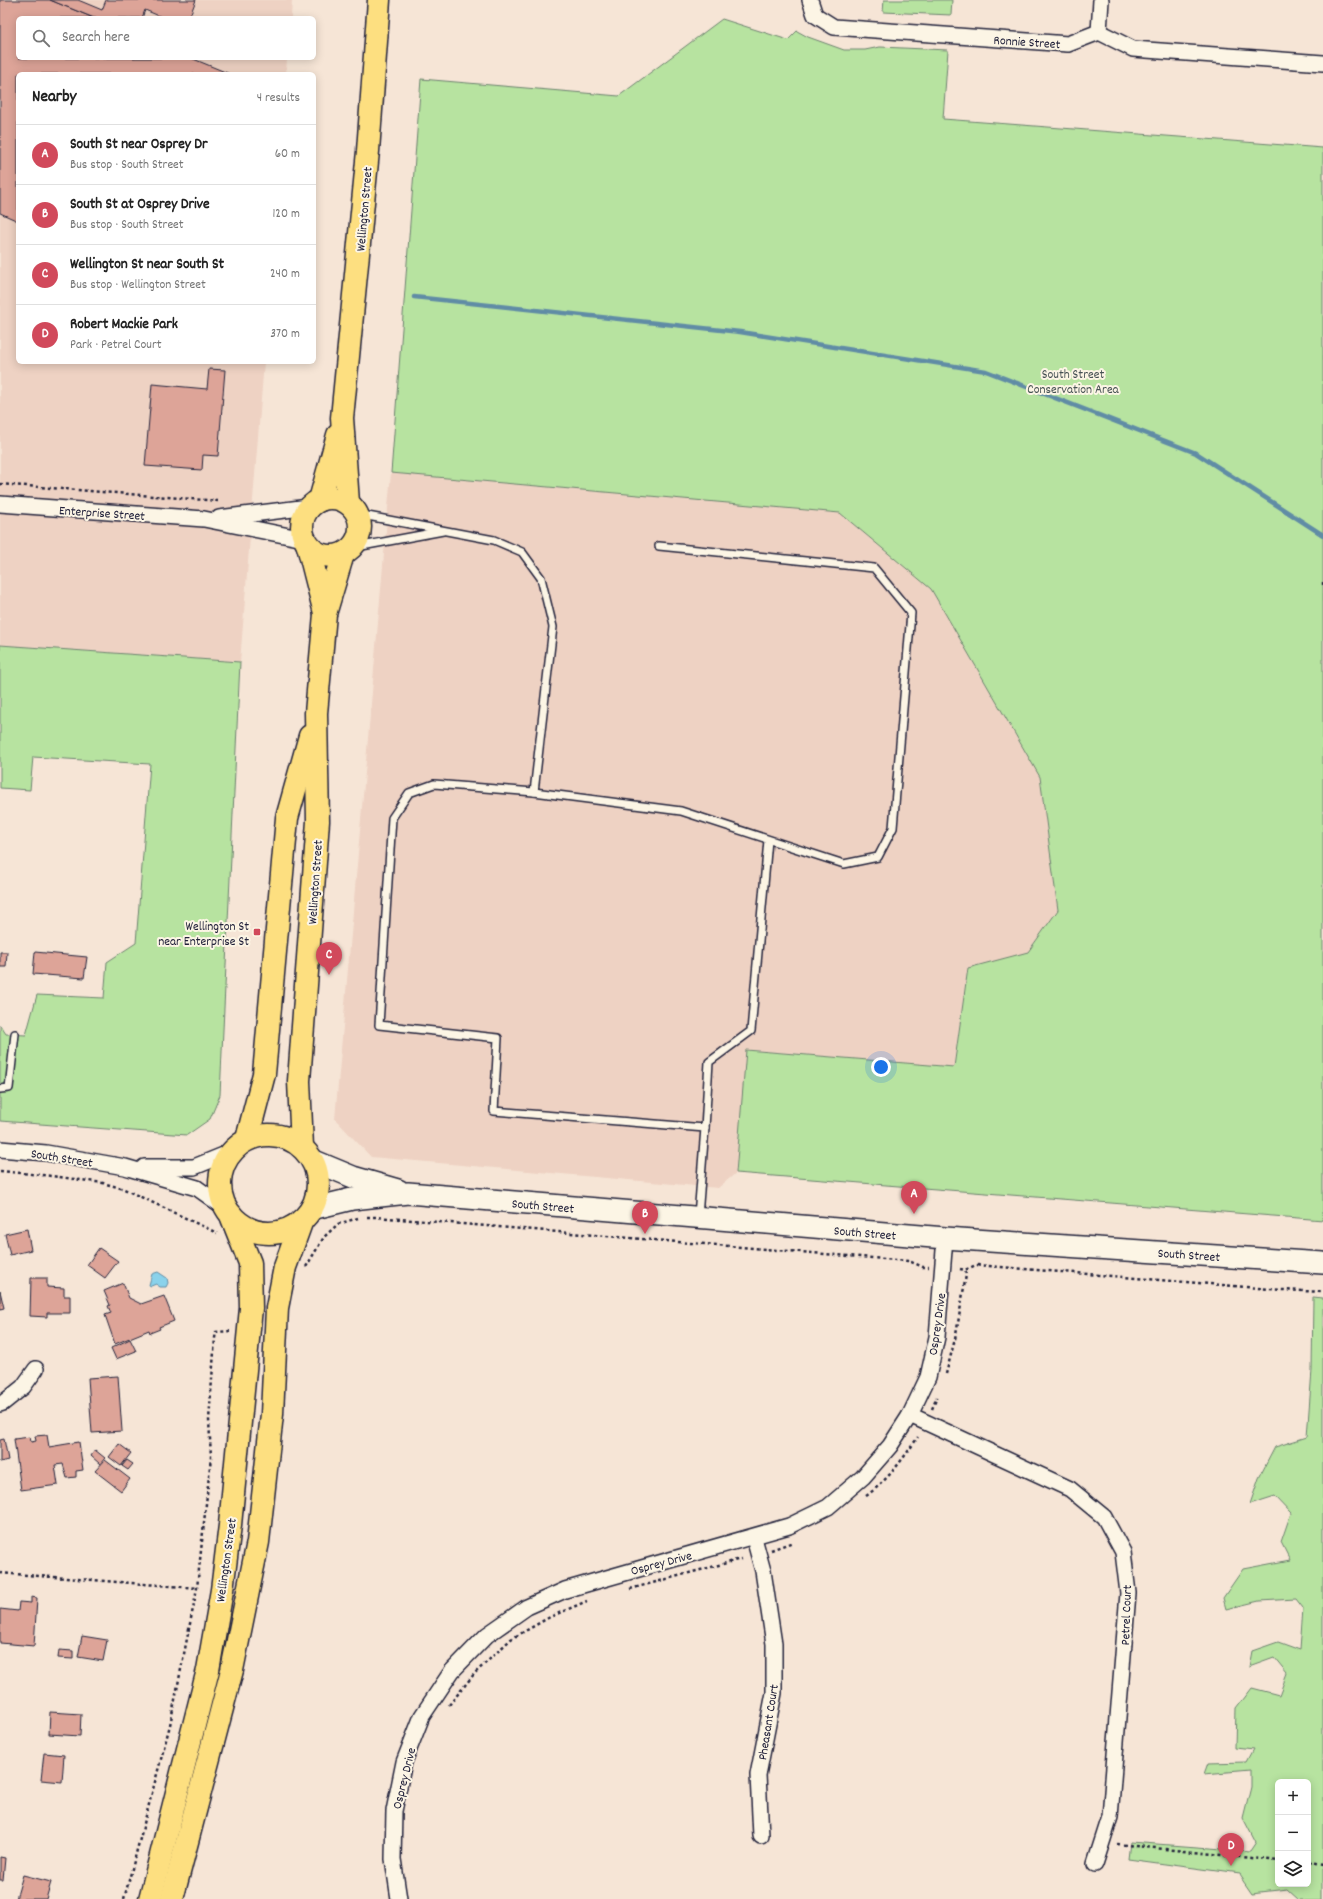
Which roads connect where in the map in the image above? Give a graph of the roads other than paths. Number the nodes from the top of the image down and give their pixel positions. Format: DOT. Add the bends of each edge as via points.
graph roads {
  1 [pos="379,0"];
  2 [pos="810,0"];
  3 [pos="1101,0"];
  4 [pos="1099,32"];
  5 [pos="1323,63"];
  6 [pos="342,418"];
  7 [pos="0,504"];
  8 [pos="315,504"];
  9 [pos="352,508"];
  10 [pos="204,519"];
  11 [pos="447,531"];
  12 [pos="306,542"];
  13 [pos="659,546"];
  14 [pos="347,551"];
  15 [pos="325,614"];
  16 [pos="316,713"];
  17 [pos="534,792"];
  18 [pos="768,840"];
  19 [pos="15,1034"];
  20 [pos="0,1089"];
  21 [pos="705,1128"];
  22 [pos="239,1145"];
  23 [pos="0,1148"];
  24 [pos="307,1153"];
  25 [pos="125,1167"];
  26 [pos="408,1193"];
  27 [pos="229,1213"];
  28 [pos="307,1215"];
  29 [pos="698,1218"];
  30 [pos="945,1238"];
  31 [pos="1323,1263"];
  32 [pos="36,1369"];
  33 [pos="0,1404"];
  34 [pos="910,1415"];
  35 [pos="754,1538"];
  36 [pos="761,1836"];
  37 [pos="1095,1864"];
  38 [pos="150,1899"];
  39 [pos="172,1899"];
  40 [pos="400,1899"];
  1 -- 6 [label="main road, Wellington Street" via="368,151"];
  2 -- 4 [label="street, Ronnie Street" via="815,15 834,27 1068,44"];
  3 -- 4 [label="street"];
  4 -- 5 [label="street" via="1133,49"];
  6 -- 8 [label="main road, Wellington Street"];
  6 -- 9 [label="main road, Wellington Street"];
  7 -- 10 [label="street, Enterprise Street"];
  8 -- 9 [label="main road" via="330,498 339,499"];
  8 -- 10 [label="street, Enterprise Street"];
  8 -- 12 [label="main road" via="302,522"];
  9 -- 11 [label="lane"];
  9 -- 14 [label="main road" via="360,523 360,532 357,541"];
  10 -- 12 [label="street, Enterprise Street"];
  11 -- 14 [label="lane"];
  11 -- 17 [label="lane" via="494,540 522,552 541,578 553,627"];
  12 -- 14 [label="main road" via="324,556 334,556"];
  12 -- 15 [label="main road, Wellington Street"];
  13 -- 18 [label="lane" via="874,568 911,613 893,828 878,857 844,864"];
  14 -- 15 [label="main road, Wellington Street"];
  15 -- 16 [label="main road, Wellington Street"];
  16 -- 22 [label="main road, Wellington Street" via="287,818 264,1074"];
  16 -- 24 [label="main road, Wellington Street" via="318,821 299,1081"];
  17 -- 18 [label="lane" via="681,811"];
  17 -- 21 [label="lane" via="434,784 409,793 392,818 379,1025 498,1038 494,1111"];
  18 -- 21 [label="lane" via="751,1031 709,1062"];
  19 -- 20 [label="lane" via="9,1088"];
  21 -- 29 [label="lane"];
  22 -- 24 [label="main road" via="264,1134 277,1135 293,1140"];
  22 -- 25 [label="street, South Street" via="194,1167"];
  22 -- 27 [label="main road, Wellington Street" via="220,1174 220,1192"];
  23 -- 25 [label="street, South Street"];
  24 -- 26 [label="street, South Street" via="354,1176"];
  24 -- 28 [label="main road, Wellington Street" via="318,1176 318,1193"];
  25 -- 27 [label="street, South Street" via="197,1188"];
  26 -- 28 [label="street, South Street" via="352,1199"];
  26 -- 29 [label="street, South Street"];
  27 -- 28 [label="main road" via="240,1224 256,1231 270,1233 287,1230"];
  27 -- 38 [label="main road, Wellington Street" via="250,1263 251,1308 230,1525 208,1670"];
  28 -- 39 [label="main road, Wellington Street" via="285,1267 277,1308 272,1414 258,1542 232,1670"];
  29 -- 30 [label="street, South Street"];
  30 -- 31 [label="street, South Street"];
  30 -- 34 [label="street, Osprey Drive" via="937,1337 928,1376"];
  32 -- 33 [label="street" via="23,1387"];
  34 -- 35 [label="street, Osprey Drive" via="890,1446 863,1478 828,1507 789,1526"];
  34 -- 37 [label="street, Petrel Court" via="1070,1490 1104,1516 1123,1552 1128,1593 1110,1817"];
  35 -- 36 [label="street, Pheasant Court" via="763,1570 774,1644 774,1693 758,1775"];
  35 -- 40 [label="street, Osprey Drive" via="565,1590 527,1608 487,1634 452,1671 422,1716 404,1762 394,1811 393,1859"];
}
